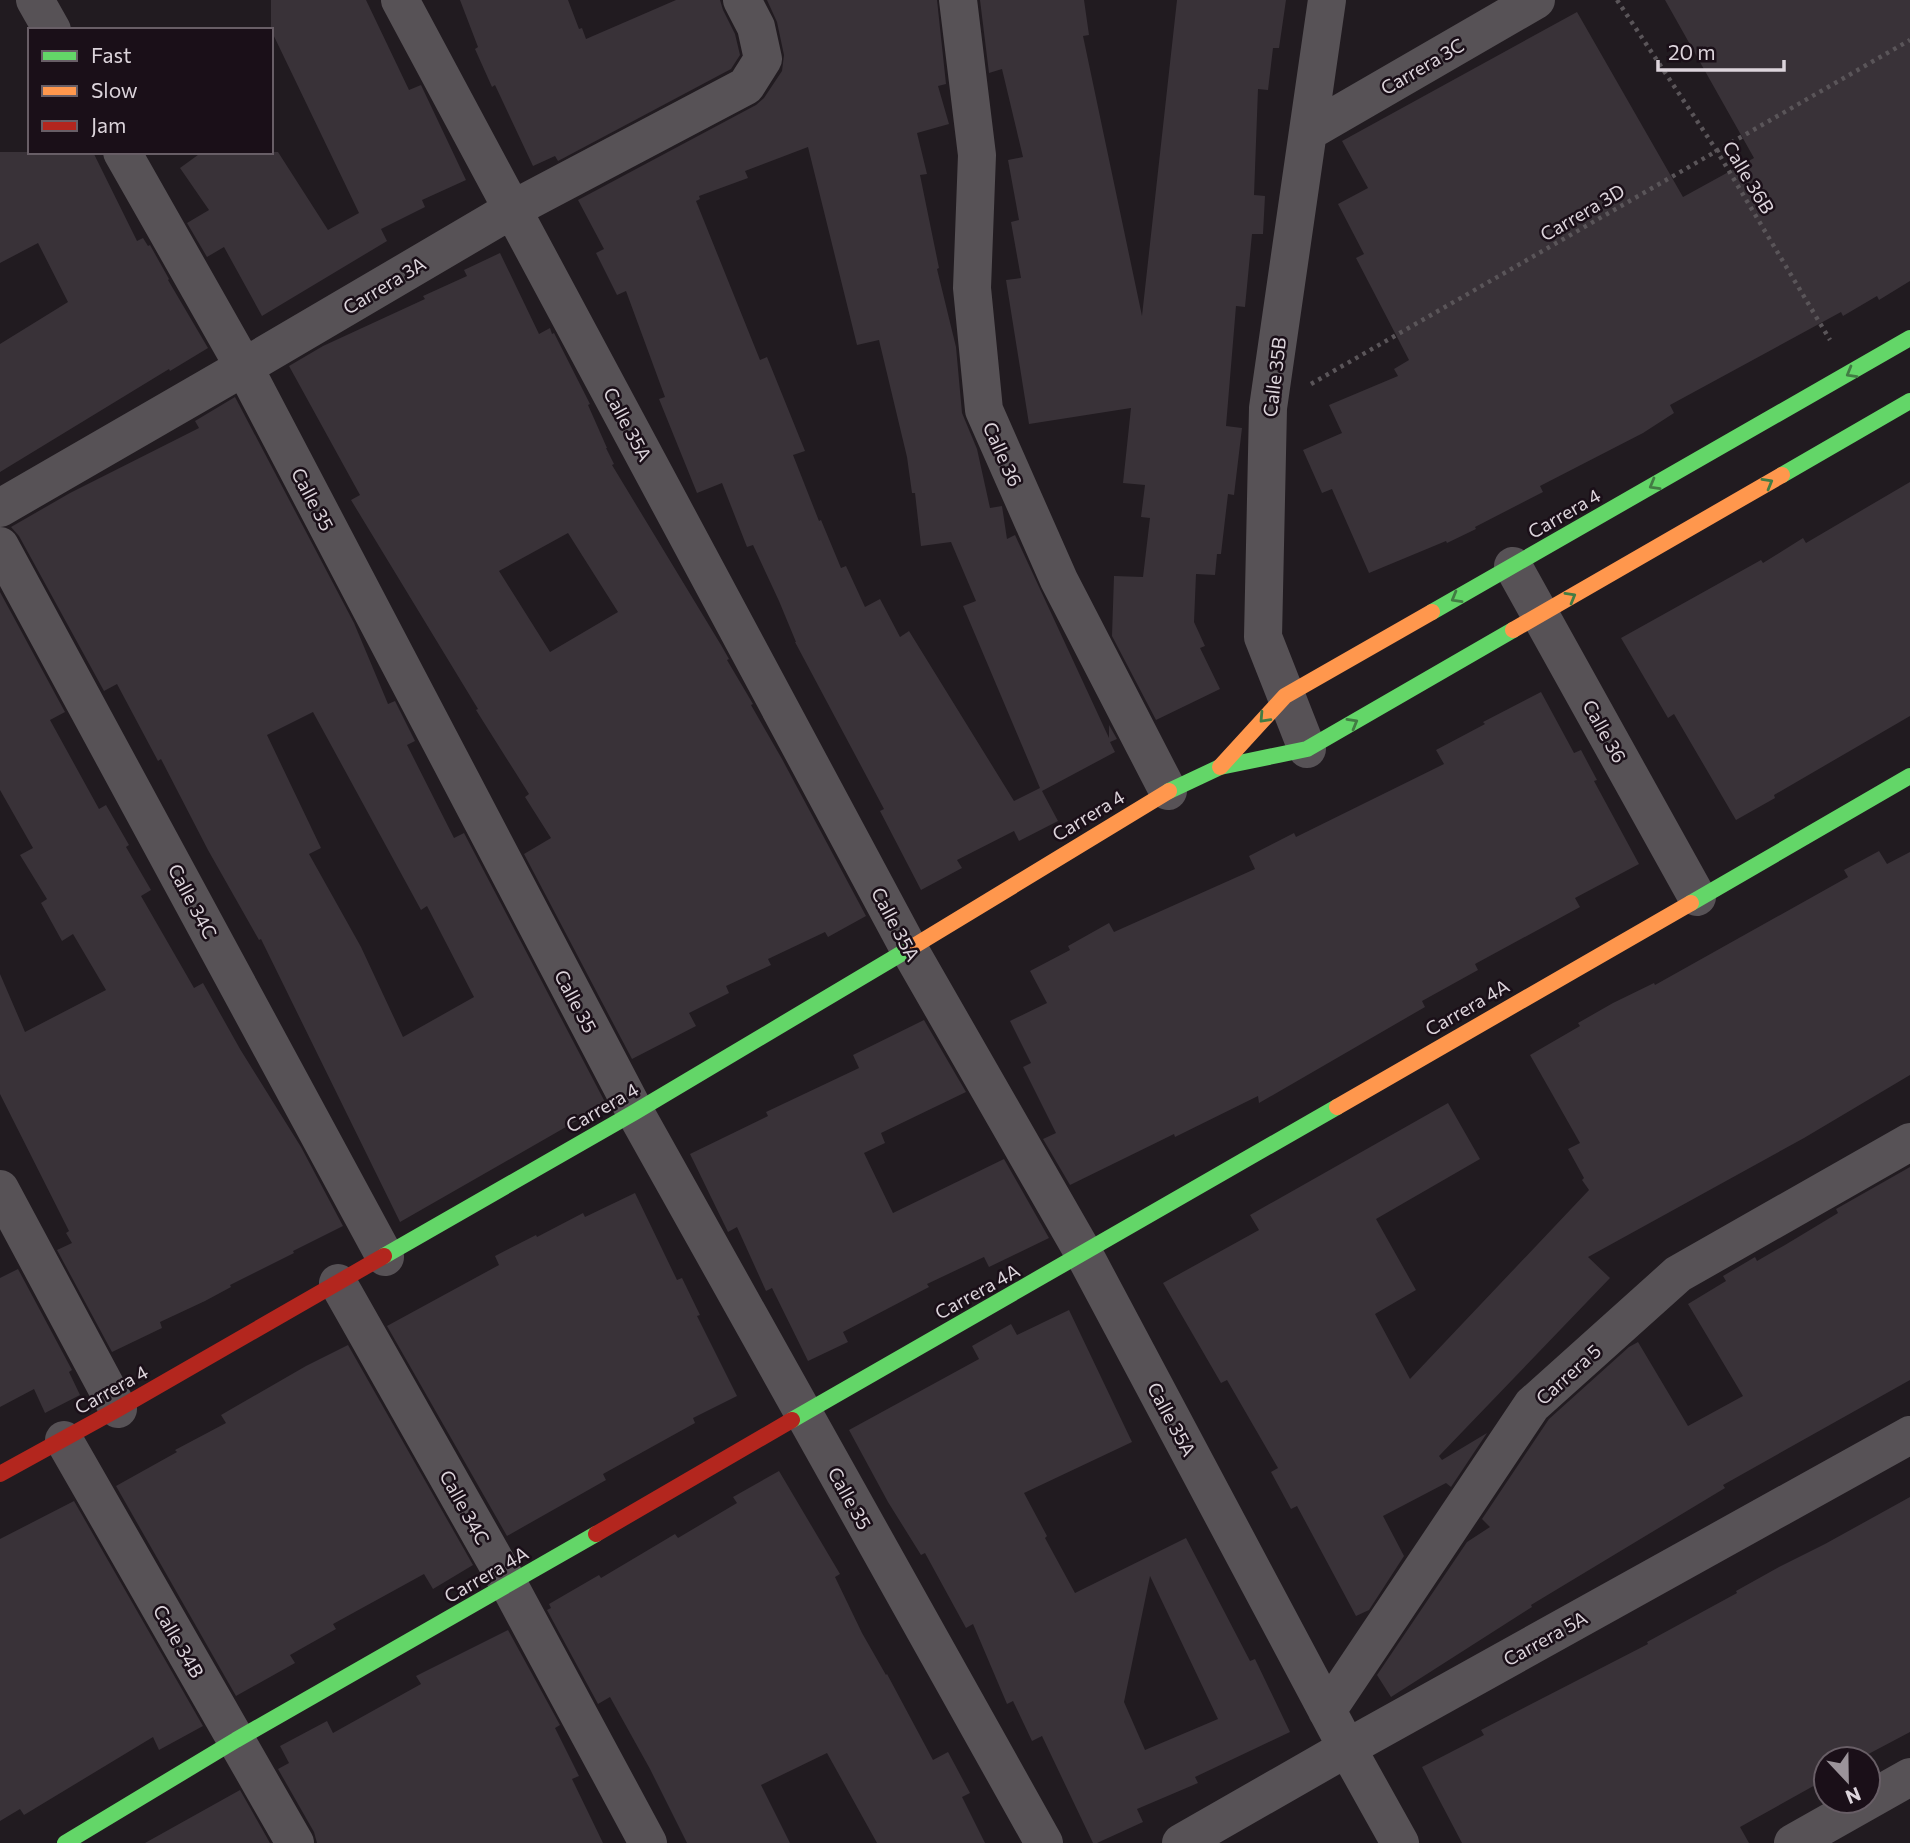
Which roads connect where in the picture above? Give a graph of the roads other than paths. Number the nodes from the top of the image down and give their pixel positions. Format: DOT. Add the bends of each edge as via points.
graph roads {
  1 [pos="35,0"];
  2 [pos="400,0"];
  3 [pos="742,0"];
  4 [pos="958,0"];
  5 [pos="1326,0"];
  6 [pos="1536,0"];
  7 [pos="51,28"];
  8 [pos="1308,132"];
  9 [pos="123,154"];
  10 [pos="513,209"];
  11 [pos="1910,338"];
  12 [pos="244,367"];
  13 [pos="1910,401"];
  14 [pos="0,508"];
  15 [pos="0,546"];
  16 [pos="1513,566"];
  17 [pos="1540,614"];
  18 [pos="1285,696"];
  19 [pos="1307,749"];
  20 [pos="1220,767"];
  21 [pos="1910,776"];
  22 [pos="1168,791"];
  23 [pos="1698,897"];
  24 [pos="909,949"];
  25 [pos="635,1112"];
  26 [pos="1910,1142"];
  27 [pos="0,1189"];
  28 [pos="1084,1254"];
  29 [pos="385,1256"];
  30 [pos="338,1283"];
  31 [pos="118,1409"];
  32 [pos="802,1414"];
  33 [pos="1910,1435"];
  34 [pos="64,1440"];
  35 [pos="0,1474"];
  36 [pos="509,1585"];
  37 [pos="1327,1711"];
  38 [pos="236,1740"];
  39 [pos="1347,1748"];
  40 [pos="1910,1777"];
  41 [pos="65,1843"];
  42 [pos="295,1843"];
  43 [pos="648,1843"];
  44 [pos="1044,1843"];
  45 [pos="1181,1843"];
  46 [pos="1399,1843"];
  47 [pos="1793,1843"];
  1 -- 7 [label="street"];
  2 -- 10 [label="street, Calle 35A"];
  3 -- 10 [label="street, Carrera 3A" via="756,27 763,59 746,86"];
  4 -- 22 [label="street, Calle 36" via="977,155 972,288 984,410 1059,580"];
  5 -- 8 [label="street, Calle 35B"];
  6 -- 8 [label="street, Carrera 3C"];
  8 -- 18 [label="street, Calle 35B" via="1268,408 1263,637"];
  9 -- 12 [label="street, Calle 35"];
  10 -- 12 [label="street, Carrera 3A"];
  10 -- 24 [label="street, Calle 35A"];
  11 -- 16 [label="street, Carrera 4, one-way"];
  12 -- 14 [label="street, Carrera 3A"];
  12 -- 25 [label="street, Calle 35"];
  17 -- 13 [label="street, Carrera 4, one-way"];
  15 -- 29 [label="street, Calle 34C"];
  16 -- 17 [label="street, Calle 36"];
  16 -- 18 [label="street, Carrera 4, one-way"];
  19 -- 17 [label="street, Carrera 4, one-way"];
  17 -- 23 [label="street, Calle 36"];
  18 -- 19 [label="street, Calle 35B"];
  18 -- 20 [label="street, Carrera 4, one-way"];
  19 -- 20 [label="street, Carrera 4"];
  20 -- 22 [label="street, Carrera 4"];
  21 -- 23 [label="street, Carrera 4A"];
  22 -- 24 [label="street, Carrera 4"];
  23 -- 28 [label="street, Carrera 4A"];
  24 -- 25 [label="street, Carrera 4"];
  24 -- 28 [label="street, Calle 35A"];
  25 -- 29 [label="street, Carrera 4"];
  25 -- 32 [label="street, Calle 35"];
  26 -- 37 [label="street, Carrera 5" via="1678,1274 1532,1405"];
  27 -- 31 [label="street"];
  28 -- 32 [label="street, Carrera 4A"];
  28 -- 37 [label="street, Calle 35A"];
  29 -- 30 [label="street, Carrera 4"];
  30 -- 31 [label="street, Carrera 4"];
  30 -- 36 [label="street, Calle 34C"];
  31 -- 34 [label="street, Carrera 4"];
  32 -- 36 [label="street, Carrera 4A"];
  32 -- 44 [label="street, Calle 35"];
  33 -- 39 [label="street, Carrera 5A"];
  34 -- 35 [label="street, Carrera 4"];
  34 -- 38 [label="street, Calle 34B"];
  36 -- 38 [label="street, Carrera 4A"];
  36 -- 43 [label="street, Calle 34C"];
  37 -- 39 [label="street, Calle 35A"];
  38 -- 41 [label="street, Carrera 4A"];
  38 -- 42 [label="street, Calle 34B"];
  39 -- 45 [label="street, Carrera 5A"];
  39 -- 46 [label="street, Calle 35A"];
  40 -- 47 [label="street"];
}
